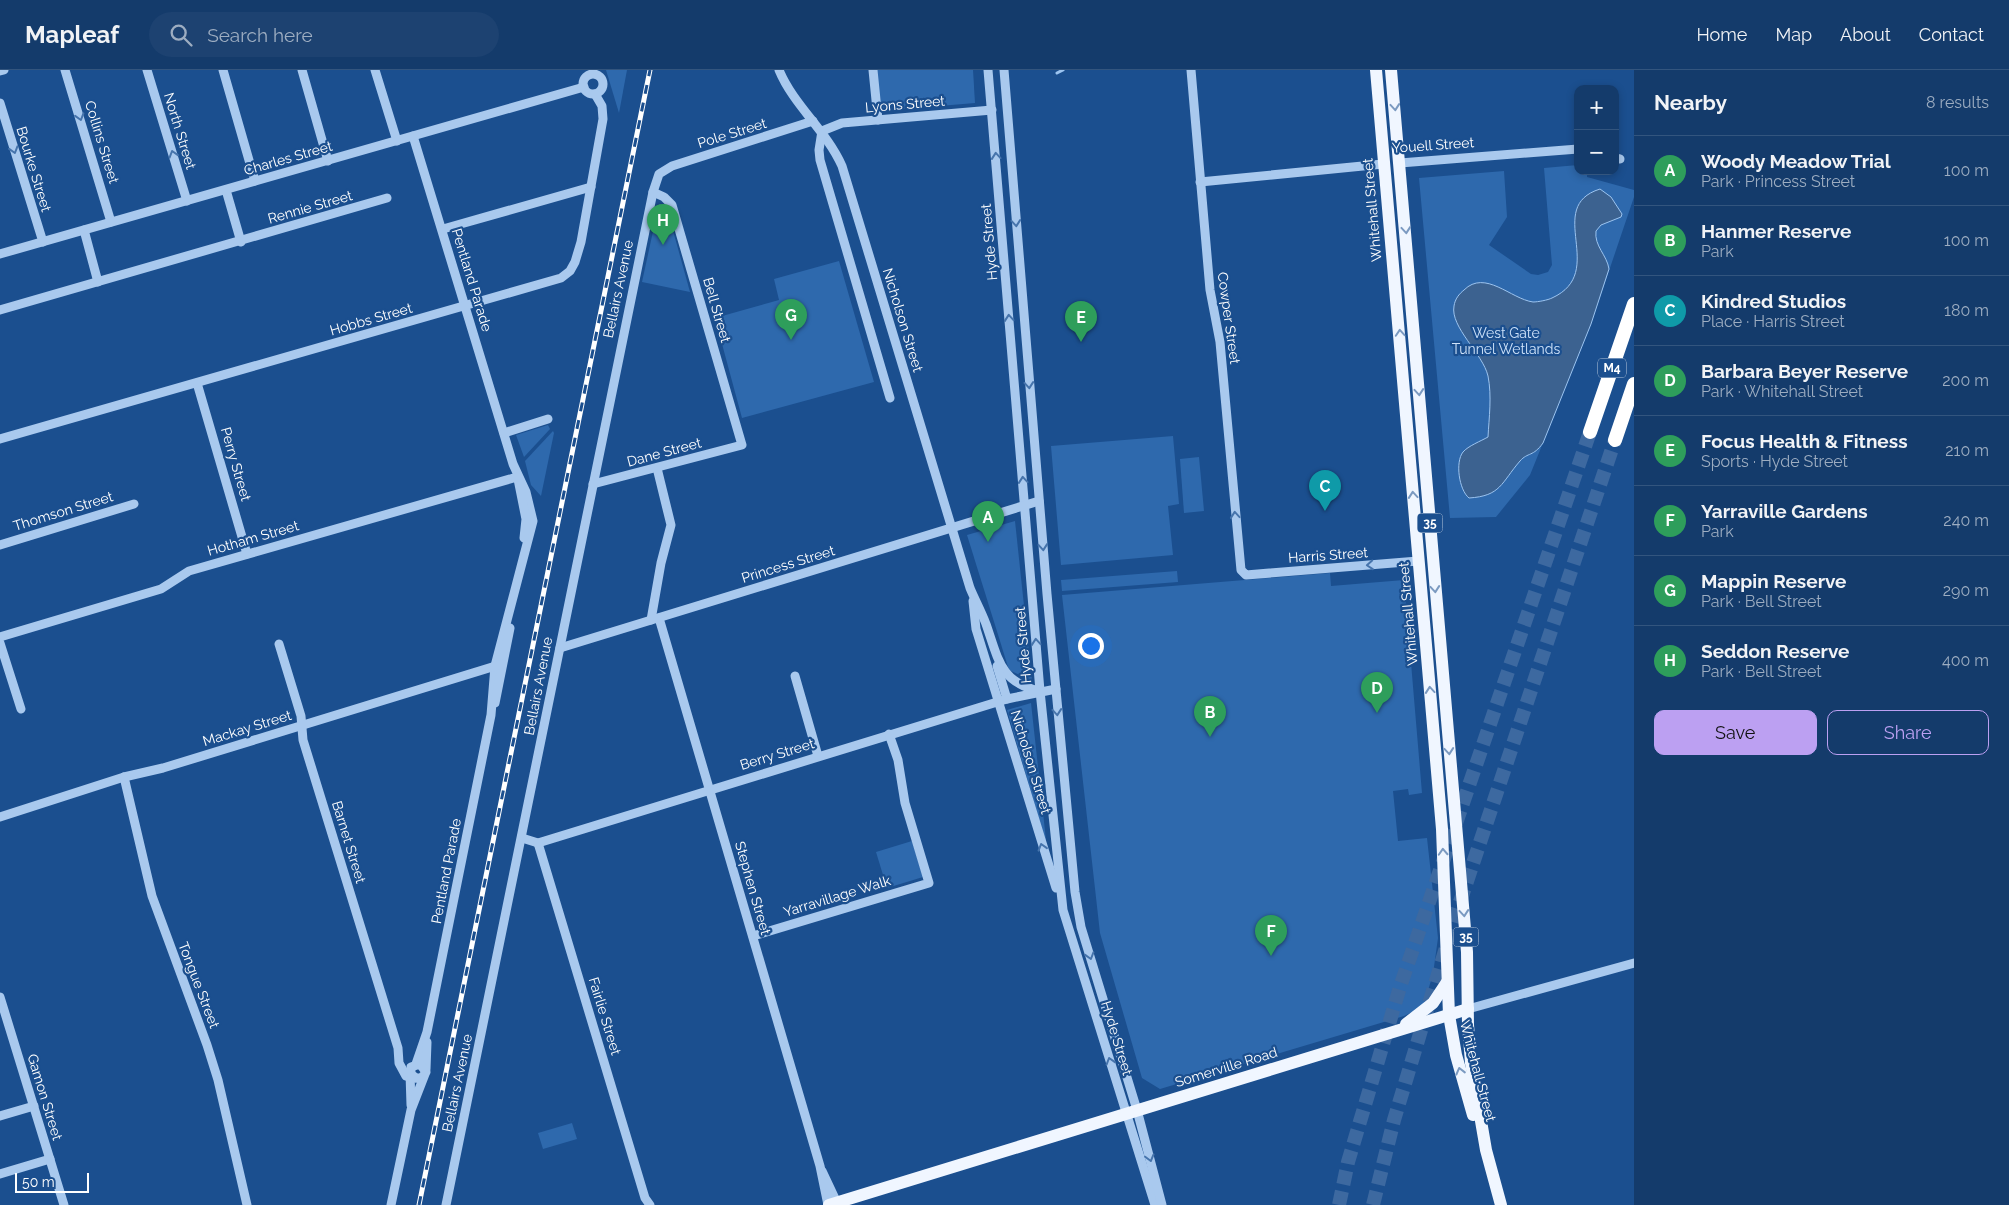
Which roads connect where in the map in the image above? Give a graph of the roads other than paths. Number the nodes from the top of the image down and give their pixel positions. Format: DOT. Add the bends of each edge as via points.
graph roads {
  1 [pos="4,70"];
  2 [pos="66,70"];
  3 [pos="147,70"];
  4 [pos="223,70"];
  5 [pos="302,70"];
  6 [pos="375,70"];
  7 [pos="779,70"];
  8 [pos="873,70"];
  9 [pos="988,70"];
  10 [pos="1004,70"];
  11 [pos="1190,70"];
  12 [pos="1376,70"];
  13 [pos="1391,70"];
  14 [pos="0,71"];
  15 [pos="592,72"];
  16 [pos="584,87"];
  17 [pos="595,94"];
  18 [pos="0,103"];
  19 [pos="992,110"];
  20 [pos="878,120"];
  21 [pos="814,121"];
  22 [pos="822,132"];
  23 [pos="413,136"];
  24 [pos="397,141"];
  25 [pos="1574,149"];
  26 [pos="328,160"];
  27 [pos="1400,163"];
  28 [pos="1383,164"];
  29 [pos="659,174"];
  30 [pos="255,181"];
  31 [pos="1200,182"];
  32 [pos="591,187"];
  33 [pos="226,190"];
  34 [pos="653,192"];
  35 [pos="387,198"];
  36 [pos="187,201"];
  37 [pos="111,222"];
  38 [pos="443,229"];
  39 [pos="84,230"];
  40 [pos="43,242"];
  41 [pos="241,242"];
  42 [pos="0,254"];
  43 [pos="98,282"];
  44 [pos="1634,304"];
  45 [pos="466,307"];
  46 [pos="0,310"];
  47 [pos="1416,358"];
  48 [pos="1402,359"];
  49 [pos="197,383"];
  50 [pos="1634,384"];
  51 [pos="890,398"];
  52 [pos="548,419"];
  53 [pos="1590,432"];
  54 [pos="504,433"];
  55 [pos="0,440"];
  56 [pos="1615,440"];
  57 [pos="742,445"];
  58 [pos="657,468"];
  59 [pos="517,477"];
  60 [pos="593,484"];
  61 [pos="1039,501"];
  62 [pos="134,504"];
  63 [pos="1025,507"];
  64 [pos="952,528"];
  65 [pos="0,545"];
  66 [pos="247,554"];
  67 [pos="1433,560"];
  68 [pos="1418,561"];
  69 [pos="1241,570"];
  70 [pos="972,592"];
  71 [pos="655,619"];
  72 [pos="0,637"];
  73 [pos="990,638"];
  74 [pos="0,643"];
  75 [pos="279,644"];
  76 [pos="560,648"];
  77 [pos="499,665"];
  78 [pos="795,676"];
  79 [pos="1056,689"];
  80 [pos="1040,691"];
  81 [pos="1002,700"];
  82 [pos="21,709"];
  83 [pos="302,726"];
  84 [pos="889,734"];
  85 [pos="818,756"];
  86 [pos="124,776"];
  87 [pos="710,789"];
  88 [pos="0,817"];
  89 [pos="522,838"];
  90 [pos="538,843"];
  91 [pos="1063,910"];
  92 [pos="753,936"];
  93 [pos="1634,963"];
  94 [pos="1447,982"];
  95 [pos="0,997"];
  96 [pos="1468,1009"];
  97 [pos="1449,1015"];
  98 [pos="428,1032"];
  99 [pos="1388,1034"];
  100 [pos="398,1048"];
  101 [pos="413,1071"];
  102 [pos="425,1072"];
  103 [pos="34,1106"];
  104 [pos="412,1110"];
  105 [pos="1132,1112"];
  106 [pos="0,1116"];
  107 [pos="1486,1150"];
  108 [pos="50,1159"];
  109 [pos="0,1174"];
  110 [pos="393,1202"];
  111 [pos="647,1203"];
  112 [pos="833,1204"];
  113 [pos="64,1205"];
  114 [pos="247,1205"];
  115 [pos="446,1205"];
  116 [pos="1155,1205"];
  117 [pos="1162,1205"];
  118 [pos="1502,1205"];
  1 -- 14 [label="street"];
  2 -- 37 [label="street, Collins Street, one-way"];
  36 -- 3 [label="street, North Street, one-way"];
  4 -- 30 [label="street"];
  5 -- 26 [label="street"];
  6 -- 24 [label="street"];
  7 -- 21 [label="street, Nicholson Street" via="792,94"];
  8 -- 20 [label="street"];
  9 -- 19 [label="street, Hyde Street"];
  10 -- 61 [label="street, Hyde Street, one-way"];
  11 -- 31 [label="street, Cowper Street"];
  12 -- 28 [label="main road, Whitehall Street / 35"];
  13 -- 27 [label="main road, Whitehall Street / 35, one-way"];
  15 -- 16 [label="street" via="584,80"];
  15 -- 17 [label="street" via="603,83"];
  16 -- 17 [label="street"];
  16 -- 23 [label="street, Charles Street"];
  17 -- 32 [label="street, Hobbs Street" via="602,106 603,119"];
  18 -- 40 [label="street, Bourke Street, one-way"];
  19 -- 20 [label="street, Lyons Street"];
  63 -- 19 [label="street, Hyde Street, one-way"];
  20 -- 22 [label="street, Lyons Street" via="838,123"];
  21 -- 22 [label="street, Nicholson Street"];
  21 -- 29 [label="street, Pole Street" via="672,166"];
  22 -- 51 [label="street" via="819,157"];
  22 -- 64 [label="street, Nicholson Street" via="842,166"];
  23 -- 24 [label="street, Charles Street"];
  23 -- 38 [label="street, Pentland Parade"];
  24 -- 26 [label="street, Charles Street"];
  25 -- 27 [label="street, Youell Street"];
  26 -- 30 [label="street, Charles Street"];
  27 -- 28 [label="main road, Youell Street"];
  27 -- 47 [label="main road, Whitehall Street / 35, one-way"];
  28 -- 31 [label="street, Youell Street"];
  48 -- 28 [label="main road, Whitehall Street / 35, one-way"];
  29 -- 34 [label="street, Bellairs Avenue"];
  30 -- 33 [label="street, Charles Street"];
  69 -- 31 [label="street, Cowper Street, one-way" via="1220,342 1210,290"];
  32 -- 38 [label="street"];
  32 -- 45 [label="street, Hobbs Street" via="581,242 570,271 556,280"];
  33 -- 36 [label="street, Charles Street"];
  33 -- 41 [label="street"];
  34 -- 57 [label="street, Bell Street" via="672,206"];
  34 -- 60 [label="street, Bellairs Avenue"];
  35 -- 41 [label="street, Rennie Street"];
  36 -- 37 [label="street, Charles Street"];
  37 -- 39 [label="street, Charles Street"];
  38 -- 45 [label="street, Pentland Parade"];
  39 -- 40 [label="street, Charles Street"];
  39 -- 43 [label="street"];
  40 -- 42 [label="street, Charles Street"];
  41 -- 43 [label="street, Rennie Street"];
  43 -- 46 [label="street, Rennie Street"];
  44 -- 53 [label="highway, M4"];
  45 -- 49 [label="street, Hobbs Street"];
  45 -- 54 [label="street, Pentland Parade"];
  47 -- 48 [label="main road"];
  47 -- 67 [label="main road, Whitehall Street / 35, one-way"];
  68 -- 48 [label="main road, Whitehall Street / 35, one-way"];
  49 -- 55 [label="street, Hobbs Street"];
  49 -- 66 [label="street, Perry Street"];
  50 -- 56 [label="highway, M4"];
  52 -- 54 [label="street"];
  54 -- 59 [label="street, Pentland Parade"];
  57 -- 58 [label="street, Dane Street"];
  58 -- 60 [label="street, Dane Street"];
  58 -- 71 [label="street, Stephen Street" via="671,525 661,563"];
  59 -- 66 [label="street, Hotham Street"];
  59 -- 77 [label="street, Pentland Parade" via="526,492 533,518 513,604 509,641"];
  60 -- 76 [label="street, Bellairs Avenue"];
  61 -- 63 [label="street, Princess Street"];
  61 -- 79 [label="street, Hyde Street, one-way"];
  62 -- 65 [label="street, Thomson Street"];
  63 -- 64 [label="street, Princess Street"];
  80 -- 63 [label="street, Hyde Street, one-way"];
  64 -- 70 [label="street, Nicholson Street"];
  64 -- 71 [label="street, Princess Street"];
  66 -- 72 [label="street, Hotham Street" via="189,571 161,589"];
  67 -- 68 [label="main road"];
  67 -- 96 [label="main road, Whitehall Street / 35, one-way" via="1467,952"];
  68 -- 69 [label="street, Harris Street, one-way" via="1246,575"];
  94 -- 68 [label="main road, Whitehall Street / 35, one-way" via="1442,829"];
  70 -- 73 [label="street, Nicholson Street"];
  70 -- 81 [label="street, Nicholson Street" via="976,629"];
  71 -- 76 [label="street, Princess Street"];
  71 -- 87 [label="street, Stephen Street"];
  73 -- 80 [label="street, Nicholson Street" via="1001,666 1010,678 1021,686"];
  73 -- 81 [label="street"];
  74 -- 82 [label="street"];
  75 -- 83 [label="street, Barnet Street"];
  76 -- 89 [label="street, Bellairs Avenue"];
  77 -- 83 [label="street, Mackay Street"];
  77 -- 98 [label="street, Pentland Parade" via="497,698"];
  78 -- 85 [label="street"];
  79 -- 80 [label="street, Berry Street"];
  79 -- 105 [label="street, Hyde Street, one-way" via="1079,918"];
  80 -- 81 [label="street, Berry Street"];
  80 -- 91 [label="street, Hyde Street"];
  81 -- 84 [label="street, Berry Street"];
  91 -- 81 [label="street, Nicholson Street, one-way"];
  83 -- 86 [label="street, Mackay Street" via="164,768"];
  83 -- 100 [label="street, Barnet Street" via="303,740"];
  84 -- 85 [label="street, Berry Street"];
  84 -- 92 [label="street, Yarravillage Walk" via="929,883"];
  85 -- 87 [label="street, Berry Street"];
  86 -- 88 [label="street, Mackay Street"];
  86 -- 114 [label="street, Tongue Street" via="154,901 218,1080"];
  87 -- 90 [label="street, Berry Street"];
  87 -- 92 [label="street, Stephen Street"];
  89 -- 90 [label="street"];
  89 -- 115 [label="street, Bellairs Avenue"];
  90 -- 111 [label="street, Fairlie Street"];
  105 -- 91 [label="street, Hyde Street, one-way"];
  92 -- 112 [label="street, Stephen Street"];
  93 -- 96 [label="street, Somerville Road"];
  94 -- 97 [label="main road, Whitehall Street / 35"];
  94 -- 99 [label="main road" via="1426,1009"];
  95 -- 103 [label="street, Gamon Street"];
  96 -- 97 [label="main road, Somerville Road"];
  96 -- 107 [label="main road, Whitehall Street / 35" via="1471,1063"];
  97 -- 99 [label="main road, Somerville Road"];
  107 -- 97 [label="main road, Whitehall Street / 35, one-way" via="1464,1085"];
  98 -- 101 [label="street, Pentland Parade"];
  98 -- 102 [label="street, Pentland Parade"];
  99 -- 105 [label="main road, Somerville Road"];
  100 -- 101 [label="street, Barnet Street"];
  100 -- 101 [label="street, Barnet Street" via="400,1068 404,1074"];
  101 -- 102 [label="street" via="421,1078"];
  101 -- 102 [label="street" via="422,1064"];
  101 -- 104 [label="street, Pentland Parade"];
  102 -- 104 [label="street, Pentland Parade"];
  103 -- 106 [label="street"];
  103 -- 108 [label="street, Gamon Street"];
  104 -- 110 [label="street, Pentland Parade"];
  105 -- 112 [label="main road, Somerville Road"];
  105 -- 116 [label="street, Hyde Street"];
  105 -- 117 [label="street, Hyde Street, one-way"];
  107 -- 118 [label="main road, Whitehall Street / 35"];
  108 -- 109 [label="street"];
  108 -- 113 [label="street, Gamon Street"];
}
